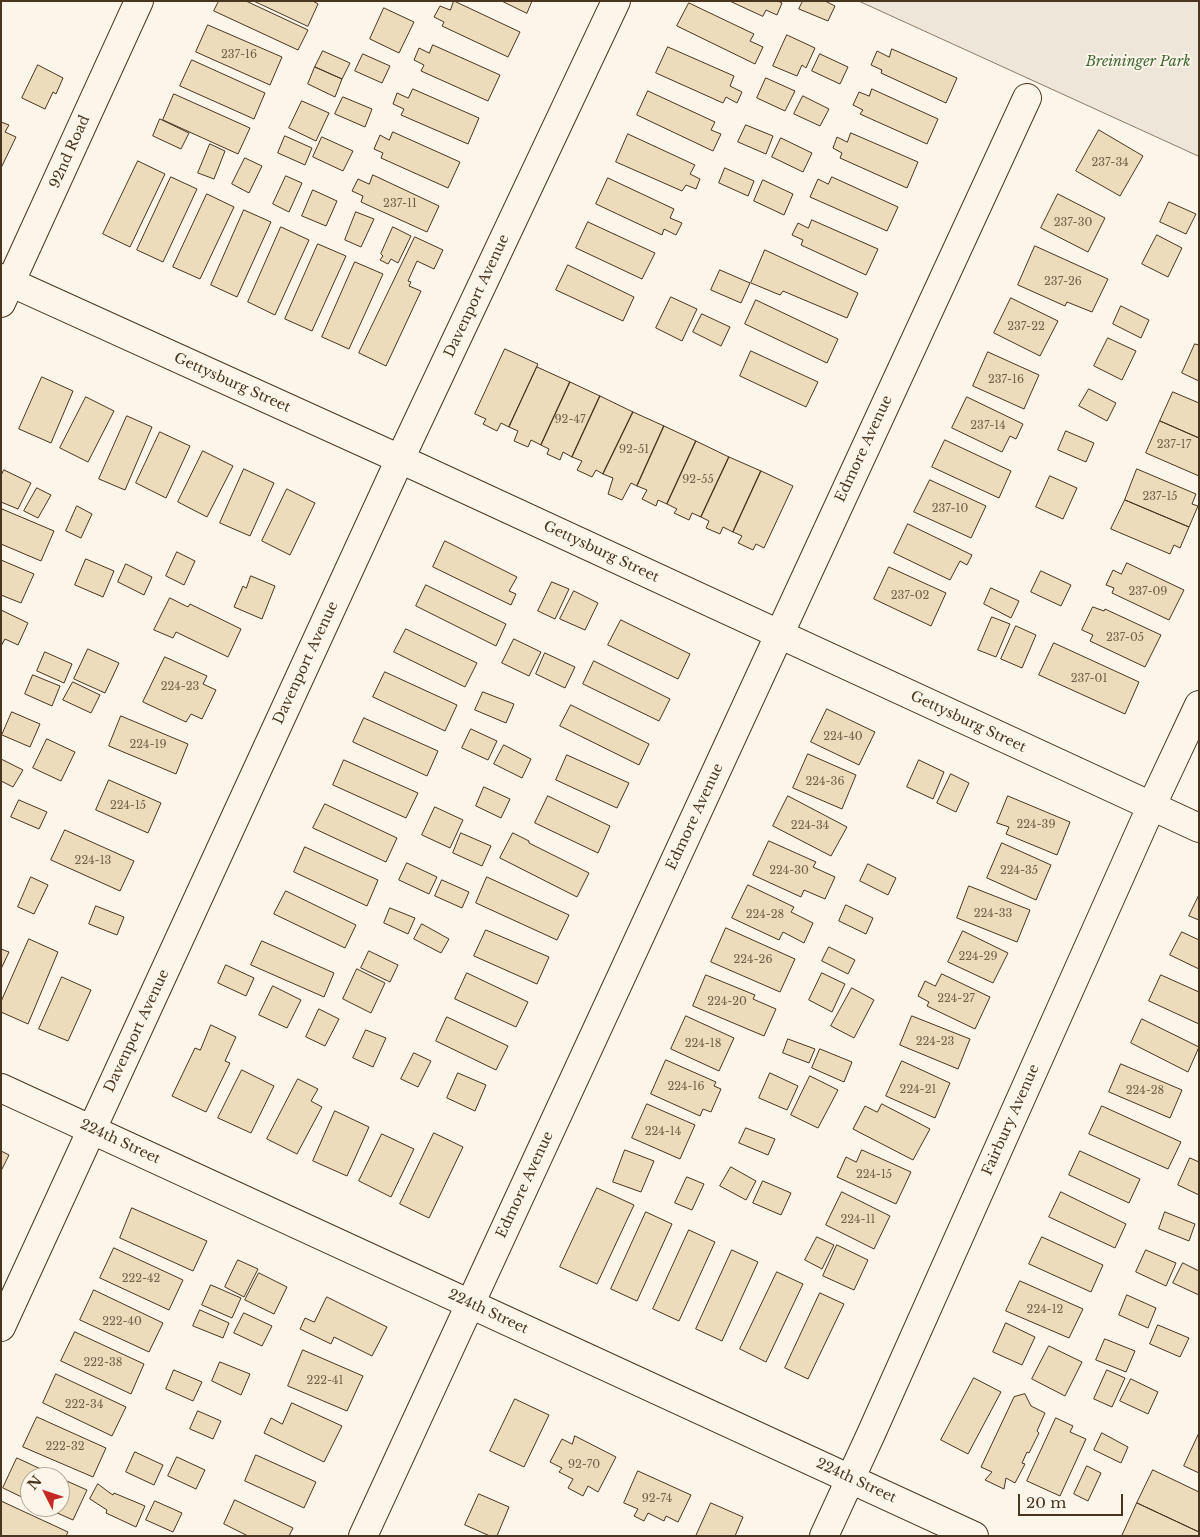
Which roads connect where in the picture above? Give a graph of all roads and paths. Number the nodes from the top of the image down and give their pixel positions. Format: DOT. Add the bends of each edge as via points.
graph roads {
  1 [pos="139,1"];
  2 [pos="616,1"];
  3 [pos="1027,98"];
  4 [pos="4,288"];
  5 [pos="400,460"];
  6 [pos="779,634"];
  7 [pos="1199,705"];
  8 [pos="1151,807"];
  9 [pos="1199,828"];
  10 [pos="1,1088"];
  11 [pos="92,1130"];
  12 [pos="470,1304"];
  13 [pos="1,1327"];
  14 [pos="850,1479"];
  15 [pos="363,1536"];
  16 [pos="824,1536"];
  17 [pos="974,1536"];
  1 -- 4 [label="street, 92nd Road"];
  2 -- 5 [label="street, Davenport Avenue"];
  3 -- 6 [label="street, Edmore Avenue"];
  4 -- 5 [label="street, Gettysburg Street"];
  5 -- 6 [label="street, Gettysburg Street"];
  5 -- 11 [label="street, Davenport Avenue"];
  6 -- 8 [label="street, Gettysburg Street"];
  6 -- 12 [label="street, Edmore Avenue"];
  7 -- 8 [label="street, Fairbury Avenue"];
  8 -- 9 [label="street, Gettysburg Street"];
  8 -- 14 [label="street, Fairbury Avenue"];
  10 -- 11 [label="street, 224th Street"];
  11 -- 12 [label="street, 224th Street"];
  11 -- 13 [label="street, Davenport Avenue"];
  12 -- 14 [label="street, 224th Street"];
  12 -- 15 [label="street, Edmore Avenue"];
  14 -- 16 [label="street, Fairbury Avenue"];
  14 -- 17 [label="street, 224th Street"];
}
